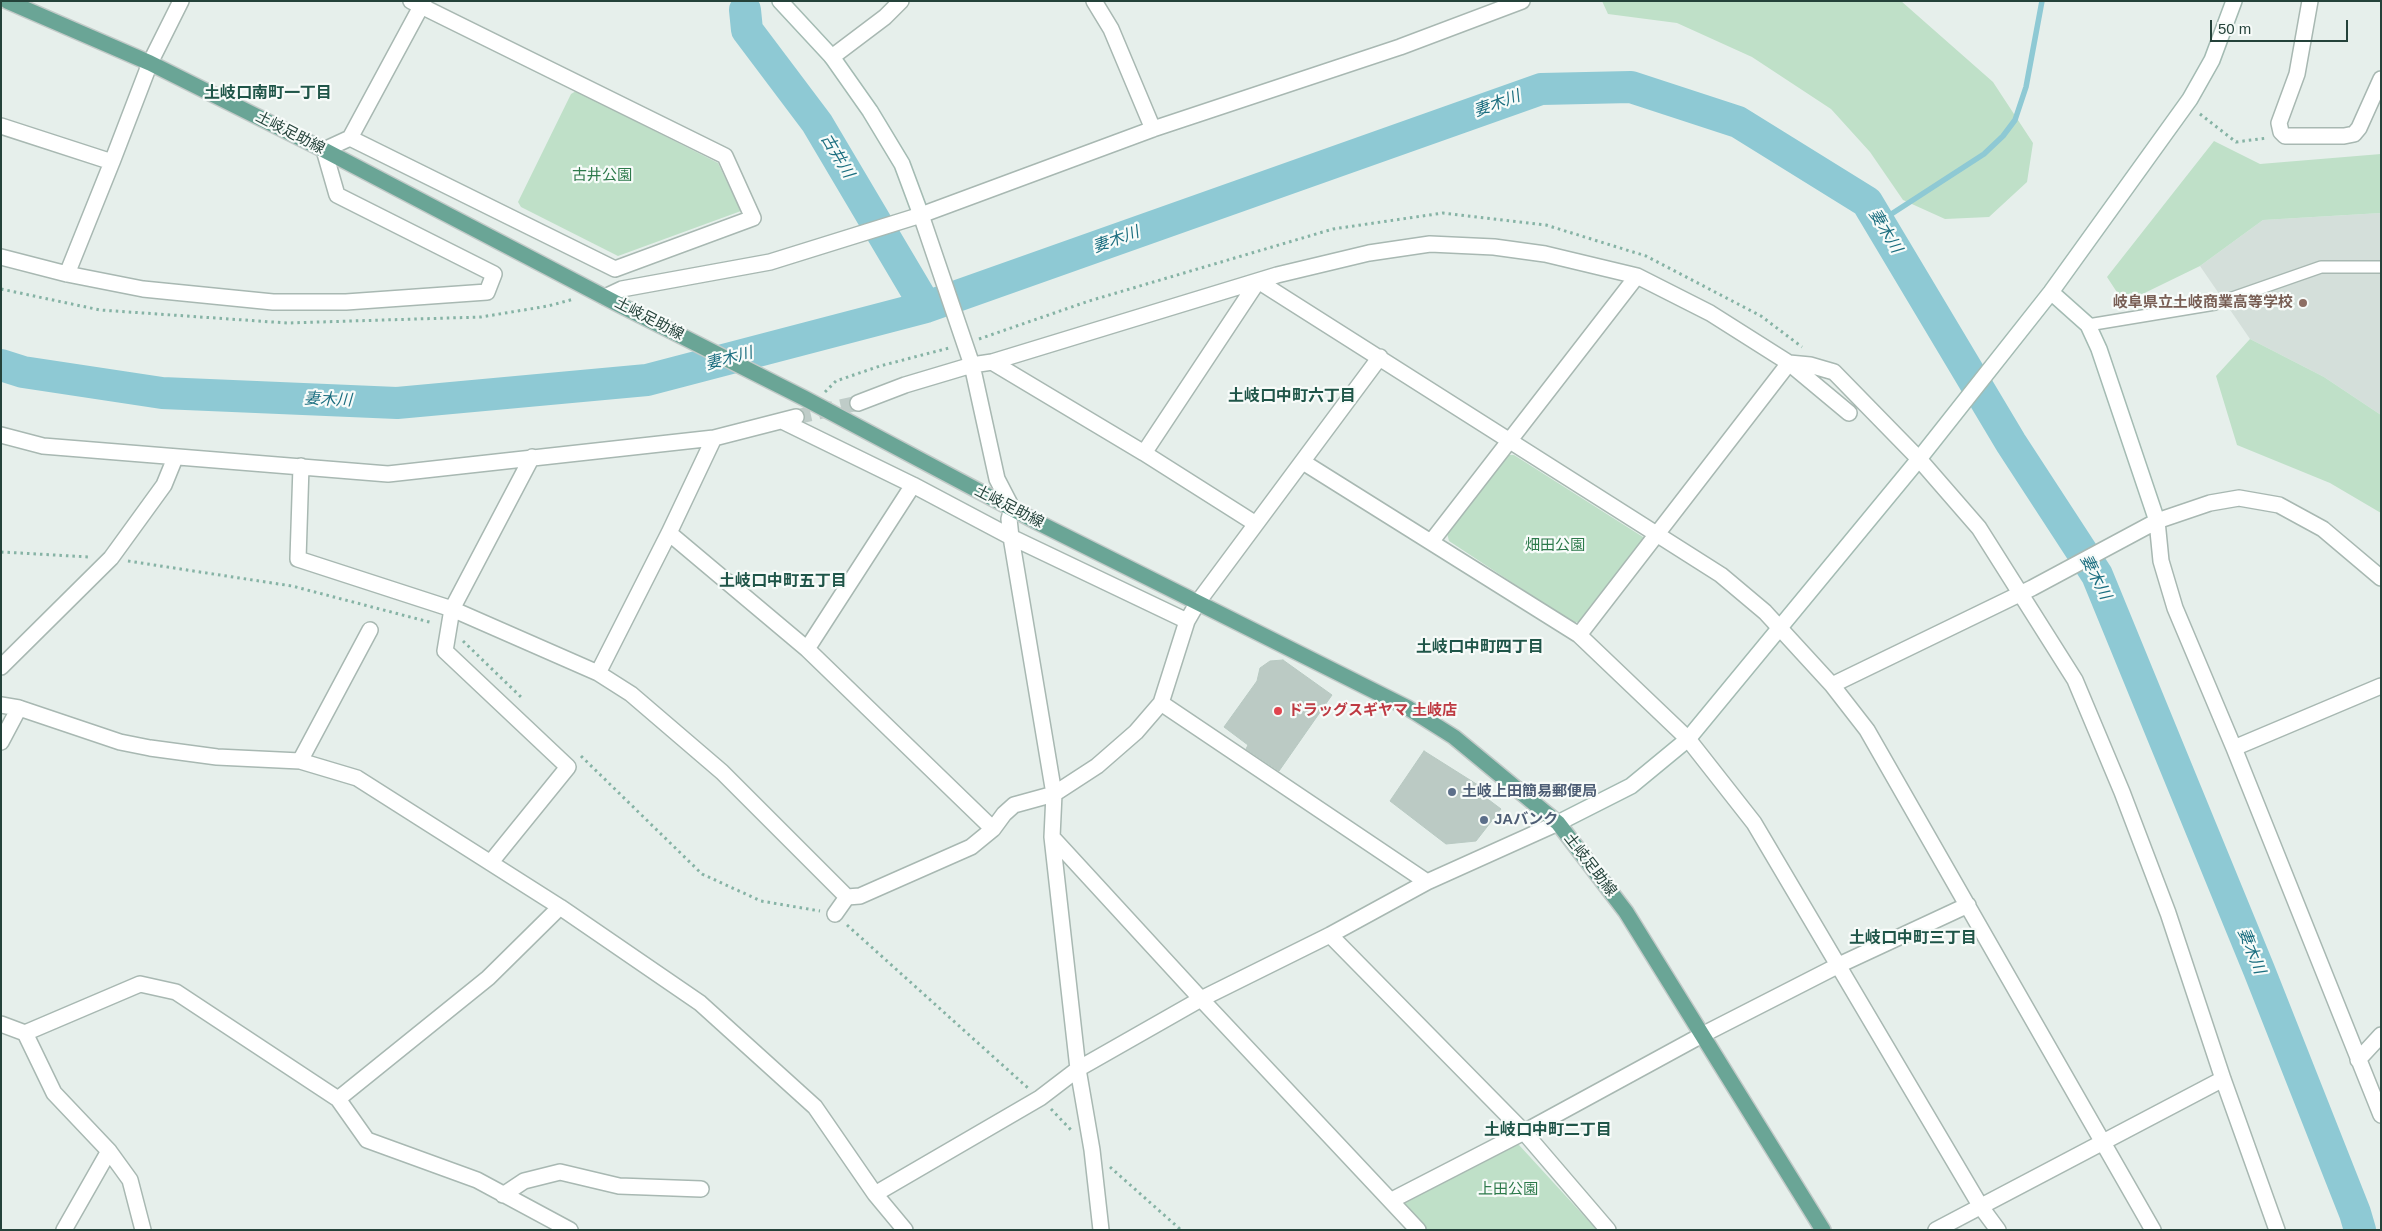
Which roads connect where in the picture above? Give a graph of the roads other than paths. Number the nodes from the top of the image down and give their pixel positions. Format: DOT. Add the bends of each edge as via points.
graph roads {
  1 [pos="7,1"];
  2 [pos="181,1"];
  3 [pos="780,1"];
  4 [pos="901,1"];
  5 [pos="1094,1"];
  6 [pos="1522,1"];
  7 [pos="2234,1"];
  8 [pos="2310,1"];
  9 [pos="419,3"];
  10 [pos="832,57"];
  11 [pos="150,64"];
  12 [pos="2381,80"];
  13 [pos="1,126"];
  14 [pos="1153,129"];
  15 [pos="350,138"];
  16 [pos="324,150"];
  17 [pos="112,162"];
  18 [pos="923,222"];
  19 [pos="1,257"];
  20 [pos="2381,267"];
  21 [pos="67,274"];
  22 [pos="1637,276"];
  23 [pos="1258,281"];
  24 [pos="2051,292"];
  25 [pos="611,300"];
  26 [pos="2088,326"];
  27 [pos="1380,357"];
  28 [pos="992,362"];
  29 [pos="1789,363"];
  30 [pos="972,365"];
  31 [pos="858,402"];
  32 [pos="1849,413"];
  33 [pos="1,435"];
  34 [pos="714,438"];
  35 [pos="1508,442"];
  36 [pos="1144,453"];
  37 [pos="532,457"];
  38 [pos="175,458"];
  39 [pos="1919,459"];
  40 [pos="1303,462"];
  41 [pos="301,466"];
  42 [pos="913,485"];
  43 [pos="1012,508"];
  44 [pos="2157,521"];
  45 [pos="1256,524"];
  46 [pos="669,533"];
  47 [pos="1656,535"];
  48 [pos="1011,537"];
  49 [pos="1431,542"];
  50 [pos="2381,578"];
  51 [pos="2026,591"];
  52 [pos="1198,602"];
  53 [pos="452,609"];
  54 [pos="1187,621"];
  55 [pos="1779,628"];
  56 [pos="370,630"];
  57 [pos="1579,636"];
  58 [pos="807,649"];
  59 [pos="1,667"];
  60 [pos="598,673"];
  61 [pos="1832,685"];
  62 [pos="2381,686"];
  63 [pos="1161,703"];
  64 [pos="1,705"];
  65 [pos="19,708"];
  66 [pos="1688,739"];
  67 [pos="1,742"];
  68 [pos="2234,748"];
  69 [pos="300,761"];
  70 [pos="1054,794"];
  71 [pos="1558,823"];
  72 [pos="993,829"];
  73 [pos="1052,837"];
  74 [pos="491,862"];
  75 [pos="1427,882"];
  76 [pos="847,897"];
  77 [pos="1968,905"];
  78 [pos="560,907"];
  79 [pos="835,914"];
  80 [pos="1330,935"];
  81 [pos="1839,964"];
  82 [pos="1201,999"];
  83 [pos="1,1024"];
  84 [pos="25,1033"];
  85 [pos="1702,1035"];
  86 [pos="2381,1035"];
  87 [pos="2358,1060"];
  88 [pos="1078,1069"];
  89 [pos="2223,1079"];
  90 [pos="338,1099"];
  91 [pos="2381,1115"];
  92 [pos="1524,1132"];
  93 [pos="2103,1141"];
  94 [pos="108,1151"];
  95 [pos="701,1189"];
  96 [pos="875,1194"];
  97 [pos="503,1195"];
  98 [pos="1392,1200"];
  99 [pos="1981,1207"];
  100 [pos="64,1230"];
  101 [pos="143,1230"];
  102 [pos="570,1230"];
  103 [pos="905,1230"];
  104 [pos="1101,1230"];
  105 [pos="1418,1230"];
  106 [pos="1608,1230"];
  107 [pos="1822,1230"];
  108 [pos="1936,1230"];
  109 [pos="1998,1230"];
  110 [pos="2153,1230"];
  111 [pos="2277,1230"];
  1 -- 11 [label="main road, 土岐足助線"];
  2 -- 11 [label="street"];
  3 -- 10 [label="street"];
  4 -- 10 [label="street"];
  5 -- 14 [label="street" via="1111,29"];
  6 -- 14 [label="street" via="1400,47"];
  7 -- 24 [label="street" via="2212,60 2190,99"];
  8 -- 12 [label="street" via="2297,74 2279,123 2281,132 2285,136 2354,134"];
  9 -- 15 [label="street"];
  9 -- 15 [label="street" via="725,156 753,218 616,269"];
  10 -- 18 [label="street" via="902,164"];
  11 -- 16 [label="main road, 土岐足助線"];
  11 -- 17 [label="street"];
  13 -- 17 [label="street"];
  14 -- 18 [label="street"];
  15 -- 16 [label="street"];
  16 -- 21 [label="street" via="337,194 494,274 487,292 346,302 273,302 143,289"];
  16 -- 25 [label="main road, 土岐足助線"];
  17 -- 21 [label="street"];
  18 -- 25 [label="street" via="770,262 622,289"];
  18 -- 30 [label="street"];
  19 -- 21 [label="street"];
  20 -- 26 [label="lane" via="2321,267 2215,304"];
  22 -- 23 [label="street" via="1545,254 1430,244 1370,253"];
  22 -- 29 [label="street" via="1710,313"];
  22 -- 35 [label="street"];
  23 -- 27 [label="street"];
  23 -- 28 [label="street"];
  23 -- 36 [label="street"];
  24 -- 26 [label="street"];
  24 -- 39 [label="street"];
  25 -- 43 [label="main road, 土岐足助線"];
  26 -- 44 [label="street" via="2100,349"];
  27 -- 35 [label="street"];
  27 -- 40 [label="street"];
  28 -- 30 [label="street"];
  28 -- 36 [label="street"];
  29 -- 32 [label="street"];
  29 -- 39 [label="street" via="1834,372"];
  29 -- 47 [label="street"];
  30 -- 31 [label="street"];
  30 -- 43 [label="street" via="997,479"];
  33 -- 38 [label="street" via="44,446"];
  34 -- 37 [label="street"];
  34 -- 42 [label="street" via="789,419"];
  34 -- 46 [label="street"];
  35 -- 47 [label="street"];
  35 -- 49 [label="street"];
  36 -- 45 [label="street"];
  37 -- 41 [label="street" via="388,474"];
  37 -- 53 [label="street"];
  38 -- 41 [label="street"];
  38 -- 59 [label="street" via="164,485 110,558"];
  39 -- 51 [label="street" via="1979,528"];
  39 -- 55 [label="street"];
  40 -- 45 [label="street"];
  40 -- 49 [label="street"];
  41 -- 53 [label="street" via="298,559"];
  42 -- 48 [label="street"];
  42 -- 58 [label="street"];
  43 -- 48 [label="street" via="1009,519"];
  43 -- 52 [label="main road, 土岐足助線"];
  44 -- 50 [label="street" via="2210,503 2239,498 2279,505 2323,529"];
  44 -- 51 [label="street"];
  44 -- 68 [label="street" via="2161,561 2174,608"];
  45 -- 52 [label="street"];
  46 -- 58 [label="street"];
  46 -- 60 [label="street"];
  47 -- 55 [label="street" via="1721,576 1765,612"];
  47 -- 57 [label="street"];
  48 -- 54 [label="street"];
  48 -- 70 [label="street"];
  49 -- 57 [label="street"];
  51 -- 61 [label="street"];
  51 -- 89 [label="street" via="2075,680 2122,792 2168,913"];
  52 -- 54 [label="street"];
  52 -- 71 [label="main road, 土岐足助線" via="1408,708 1454,737"];
  53 -- 60 [label="street"];
  53 -- 74 [label="street" via="445,651 568,767"];
  54 -- 63 [label="street"];
  55 -- 61 [label="street"];
  55 -- 66 [label="street"];
  56 -- 69 [label="street"];
  57 -- 66 [label="street"];
  58 -- 72 [label="street"];
  60 -- 76 [label="street" via="631,694 722,772"];
  61 -- 77 [label="street" via="1867,730"];
  62 -- 68 [label="street"];
  63 -- 70 [label="street" via="1118,750"];
  63 -- 75 [label="street"];
  64 -- 65 [label="street"];
  65 -- 67 [label="street"];
  65 -- 69 [label="street" via="120,742 150,748 217,757"];
  66 -- 71 [label="street" via="1631,786"];
  66 -- 81 [label="street" via="1754,823"];
  68 -- 87 [label="street"];
  69 -- 74 [label="street" via="357,778"];
  70 -- 72 [label="street" via="1014,805"];
  70 -- 73 [label="street"];
  71 -- 75 [label="street"];
  71 -- 85 [label="main road, 土岐足助線" via="1626,912"];
  72 -- 76 [label="street" via="971,848 860,896"];
  73 -- 82 [label="street"];
  73 -- 88 [label="street"];
  74 -- 78 [label="street"];
  75 -- 80 [label="street"];
  76 -- 79 [label="street"];
  77 -- 81 [label="street"];
  77 -- 93 [label="street"];
  78 -- 90 [label="street" via="488,978"];
  78 -- 96 [label="street" via="700,1003 815,1106"];
  80 -- 82 [label="street"];
  80 -- 92 [label="street"];
  81 -- 85 [label="street"];
  81 -- 99 [label="street"];
  82 -- 88 [label="street"];
  82 -- 98 [label="street"];
  83 -- 84 [label="street"];
  84 -- 90 [label="street" via="140,984 176,992"];
  84 -- 94 [label="street" via="54,1093"];
  85 -- 92 [label="street"];
  85 -- 107 [label="main road, 土岐足助線"];
  86 -- 87 [label="street"];
  87 -- 91 [label="street"];
  88 -- 96 [label="street" via="1040,1098"];
  88 -- 104 [label="street"];
  89 -- 93 [label="street"];
  89 -- 111 [label="street"];
  90 -- 97 [label="street" via="367,1140 477,1180"];
  92 -- 98 [label="street"];
  92 -- 106 [label="street"];
  93 -- 99 [label="street"];
  93 -- 110 [label="street"];
  94 -- 100 [label="street"];
  94 -- 101 [label="street" via="130,1180"];
  95 -- 97 [label="street" via="619,1186 560,1172 524,1181"];
  96 -- 103 [label="street"];
  97 -- 102 [label="street"];
  98 -- 105 [label="street"];
  99 -- 108 [label="street"];
  99 -- 109 [label="street"];
}
